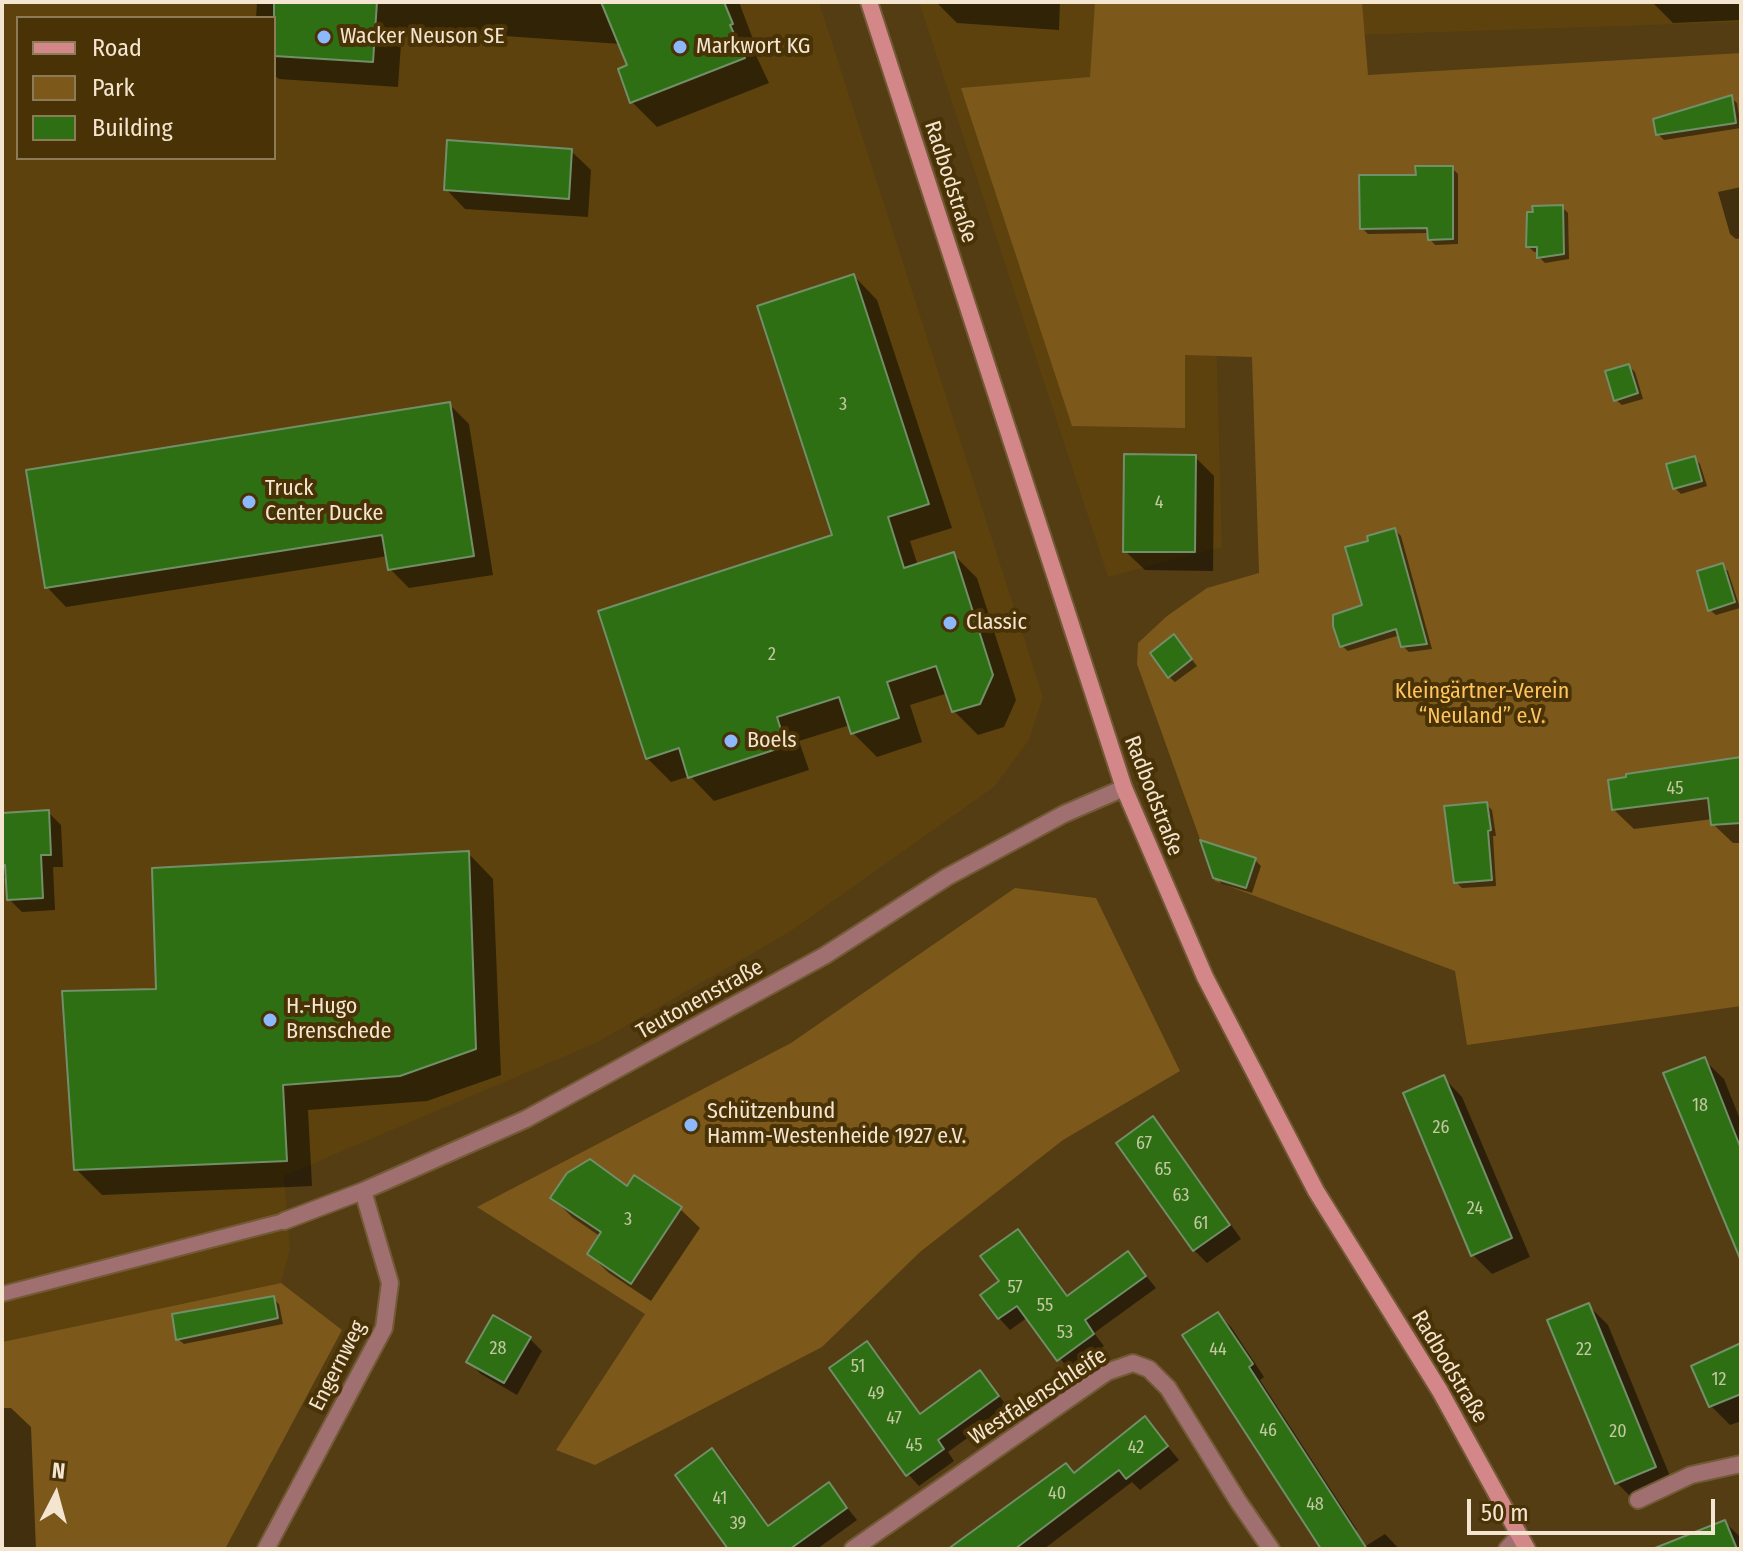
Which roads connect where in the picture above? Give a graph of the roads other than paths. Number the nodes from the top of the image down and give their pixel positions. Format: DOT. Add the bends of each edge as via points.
graph roads {
  1 [pos="869,2"];
  2 [pos="1124,788"];
  3 [pos="363,1191"];
  4 [pos="284,1221"];
  5 [pos="2,1294"];
  6 [pos="1741,1464"];
  7 [pos="1638,1500"];
  8 [pos="1523,1542"];
  9 [pos="266,1549"];
  10 [pos="853,1549"];
  11 [pos="1271,1549"];
  12 [pos="1507,1549"];
  1 -- 2 [label="main road, Radbodstraße"];
  2 -- 3 [label="street, Teutonenstraße" via="947,877 824,956 630,1064 526,1119"];
  2 -- 8 [label="main road, Radbodstraße" via="1205,977 1316,1191 1440,1391"];
  3 -- 4 [label="street, Teutonenstraße"];
  3 -- 9 [label="street, Engernweg" via="390,1283 384,1328"];
  4 -- 5 [label="lane"];
  6 -- 7 [label="street" via="1691,1475"];
  8 -- 12 [label="street"];
  10 -- 11 [label="street, Westfalenschleife" via="1107,1372 1133,1363 1149,1369 1168,1388"];
}
